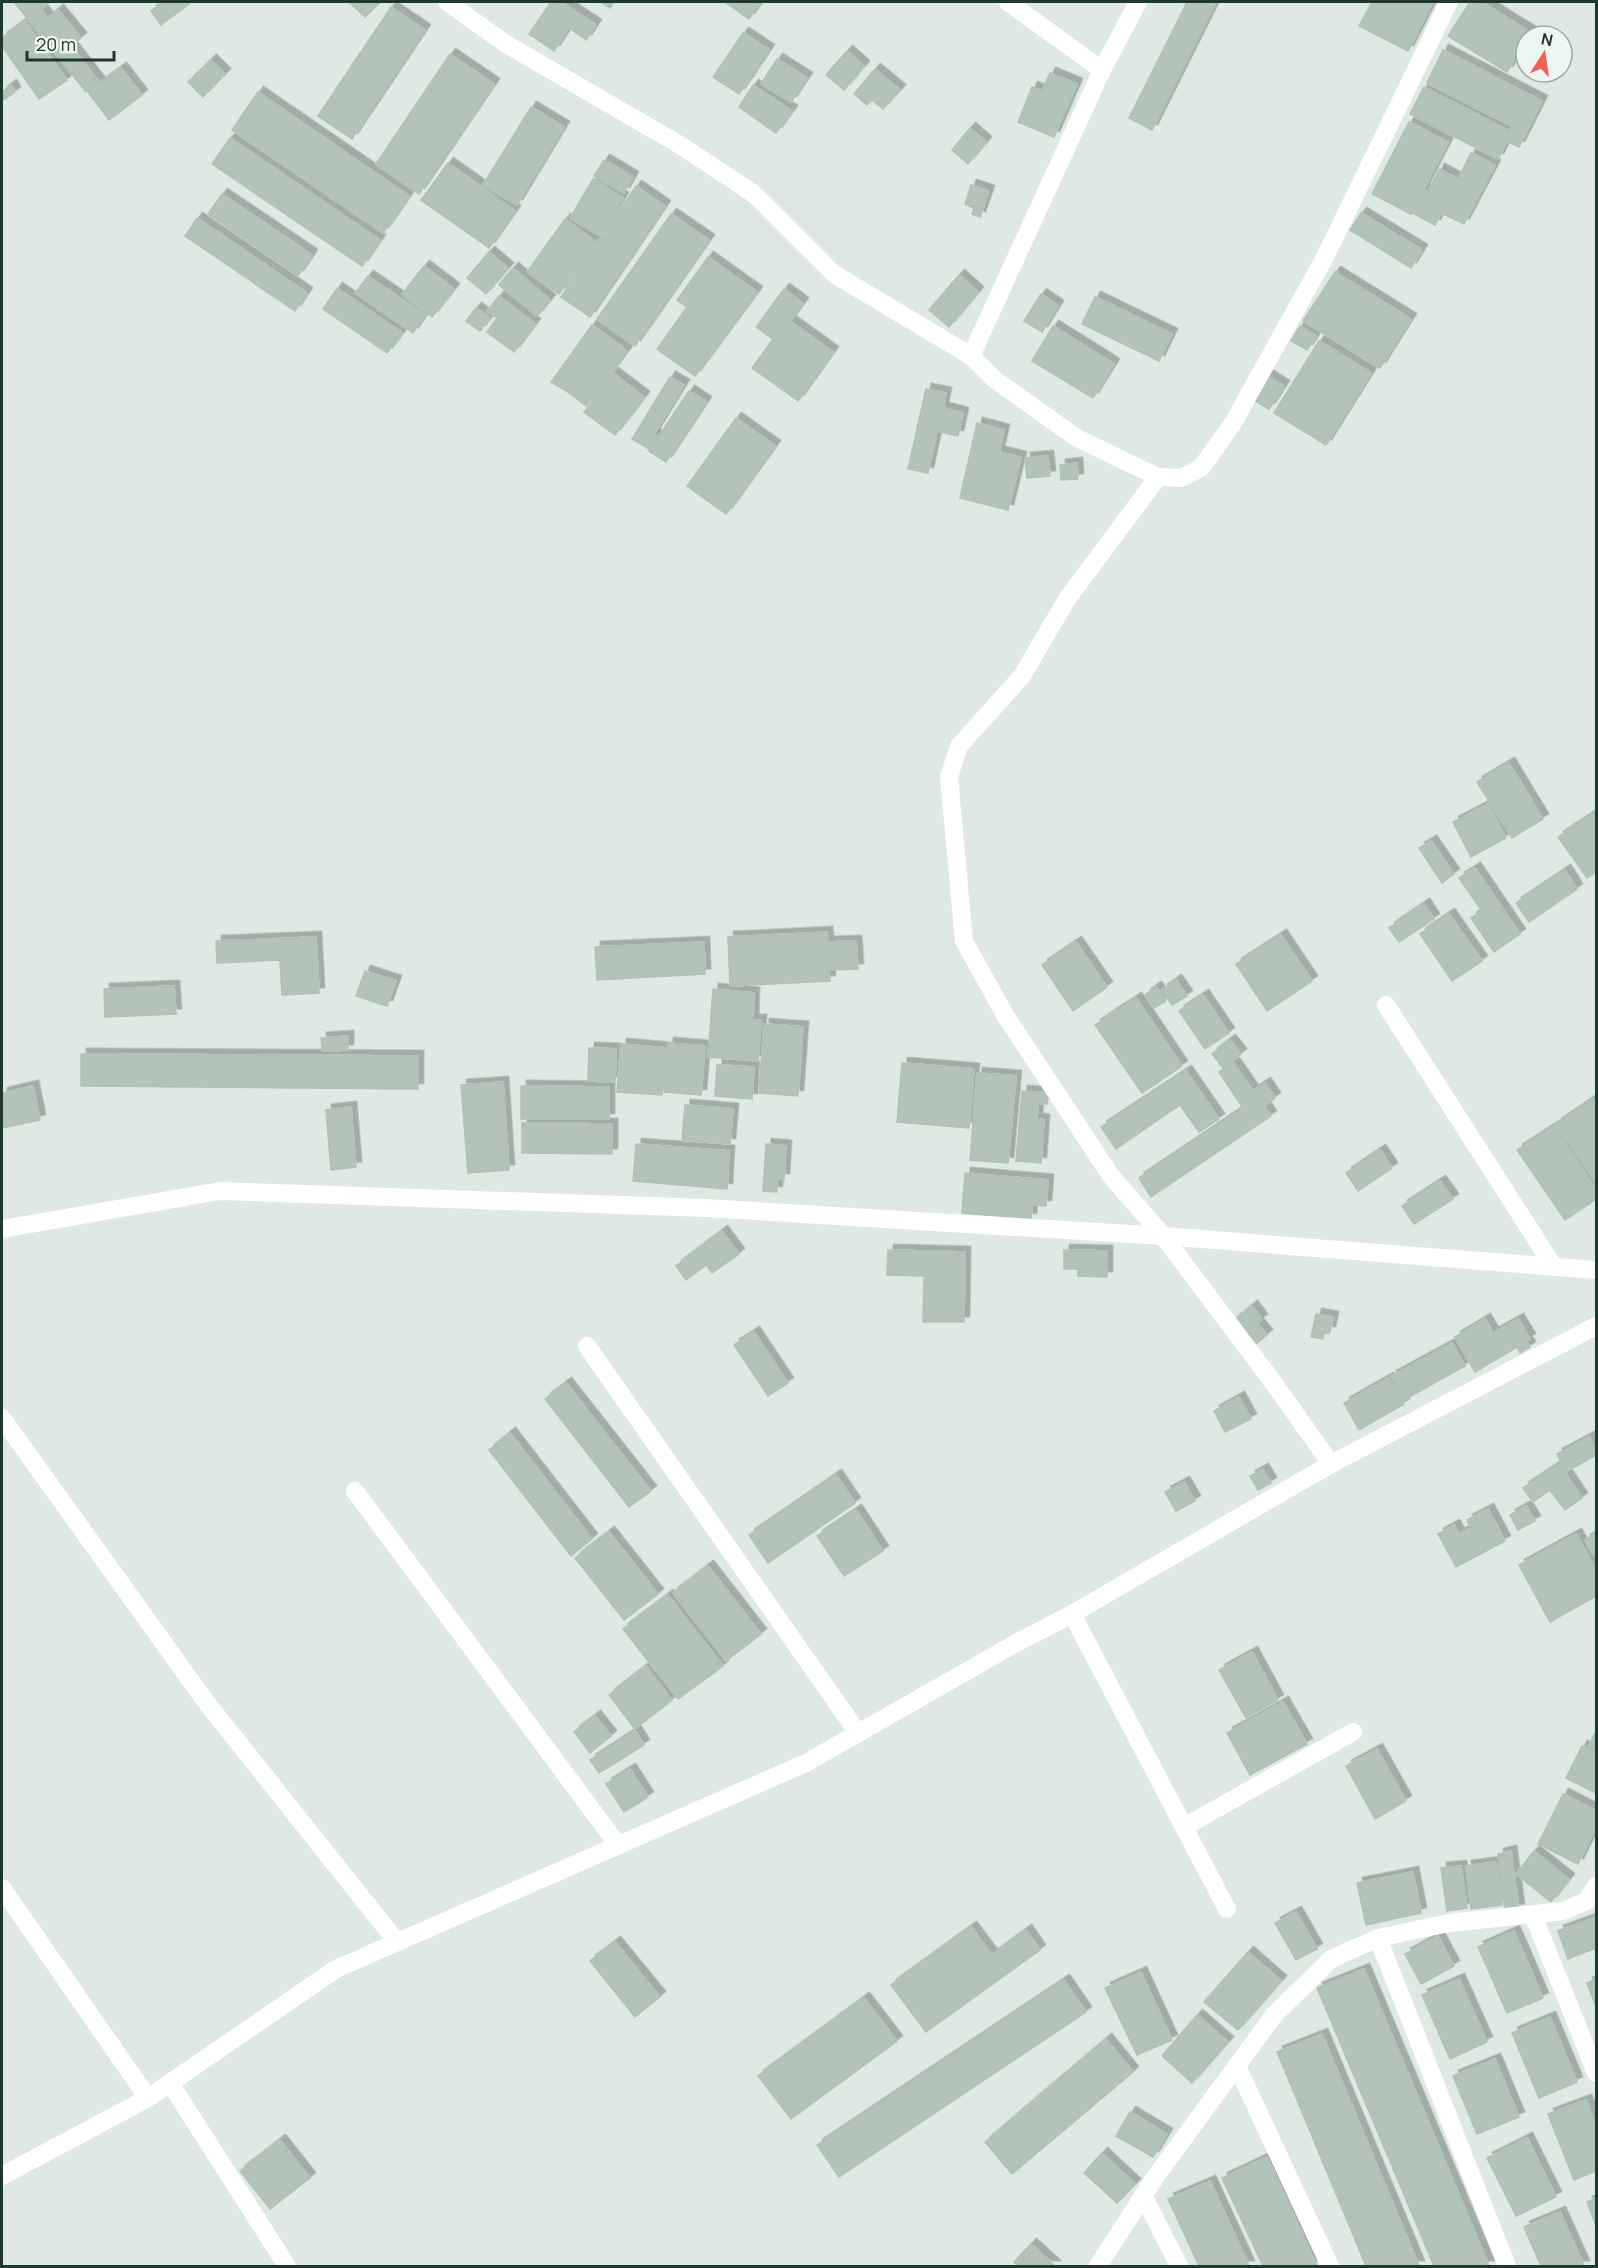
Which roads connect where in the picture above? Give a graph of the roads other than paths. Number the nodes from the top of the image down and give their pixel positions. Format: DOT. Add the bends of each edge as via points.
graph roads {
  1 [pos="447,2"];
  2 [pos="1008,2"];
  3 [pos="1138,2"];
  4 [pos="1449,2"];
  5 [pos="1102,70"];
  6 [pos="971,356"];
  7 [pos="1158,477"];
  8 [pos="1386,1005"];
  9 [pos="2,1229"];
  10 [pos="1163,1236"];
  11 [pos="1554,1267"];
  12 [pos="1596,1270"];
  13 [pos="1596,1326"];
  14 [pos="587,1346"];
  15 [pos="2,1418"];
  16 [pos="1331,1464"];
  17 [pos="355,1491"];
  18 [pos="1072,1614"];
  19 [pos="1353,1732"];
  20 [pos="858,1733"];
  21 [pos="1184,1827"];
  22 [pos="618,1845"];
  23 [pos="1596,1886"];
  24 [pos="2,1888"];
  25 [pos="1227,1909"];
  26 [pos="1533,1915"];
  27 [pos="1378,1938"];
  28 [pos="397,1942"];
  29 [pos="1237,2066"];
  30 [pos="1596,2073"];
  31 [pos="170,2083"];
  32 [pos="148,2098"];
  33 [pos="2,2176"];
  34 [pos="1143,2195"];
  35 [pos="287,2266"];
  36 [pos="1098,2266"];
  37 [pos="1179,2266"];
  38 [pos="1330,2266"];
  39 [pos="1508,2266"];
  1 -- 6 [label="street" via="506,44 680,145 754,194 834,274"];
  2 -- 5 [label="street"];
  3 -- 5 [label="street"];
  4 -- 7 [label="street" via="1324,259 1233,423 1201,468 1181,478"];
  5 -- 6 [label="street"];
  6 -- 7 [label="street" via="994,379 1077,438"];
  7 -- 10 [label="street" via="1067,599 1022,676 959,746 949,777 964,941 1005,1015 1111,1176"];
  8 -- 11 [label="street"];
  9 -- 10 [label="street" via="220,1191 706,1208"];
  10 -- 11 [label="street"];
  10 -- 16 [label="street"];
  11 -- 12 [label="street"];
  13 -- 16 [label="street"];
  14 -- 20 [label="street"];
  15 -- 28 [label="street" via="206,1702"];
  16 -- 18 [label="street"];
  17 -- 22 [label="street"];
  18 -- 20 [label="street"];
  18 -- 21 [label="street"];
  19 -- 21 [label="street"];
  20 -- 22 [label="street" via="806,1763"];
  21 -- 25 [label="street"];
  22 -- 28 [label="street"];
  23 -- 26 [label="street" via="1587,1901 1563,1911"];
  24 -- 32 [label="street"];
  26 -- 27 [label="street" via="1449,1923"];
  26 -- 30 [label="street"];
  27 -- 29 [label="street" via="1331,1959 1274,2015"];
  27 -- 39 [label="street"];
  28 -- 31 [label="street" via="336,1969"];
  29 -- 34 [label="street"];
  29 -- 38 [label="street"];
  31 -- 32 [label="street"];
  31 -- 35 [label="street"];
  32 -- 33 [label="street"];
  34 -- 36 [label="street"];
  34 -- 37 [label="street"];
}
